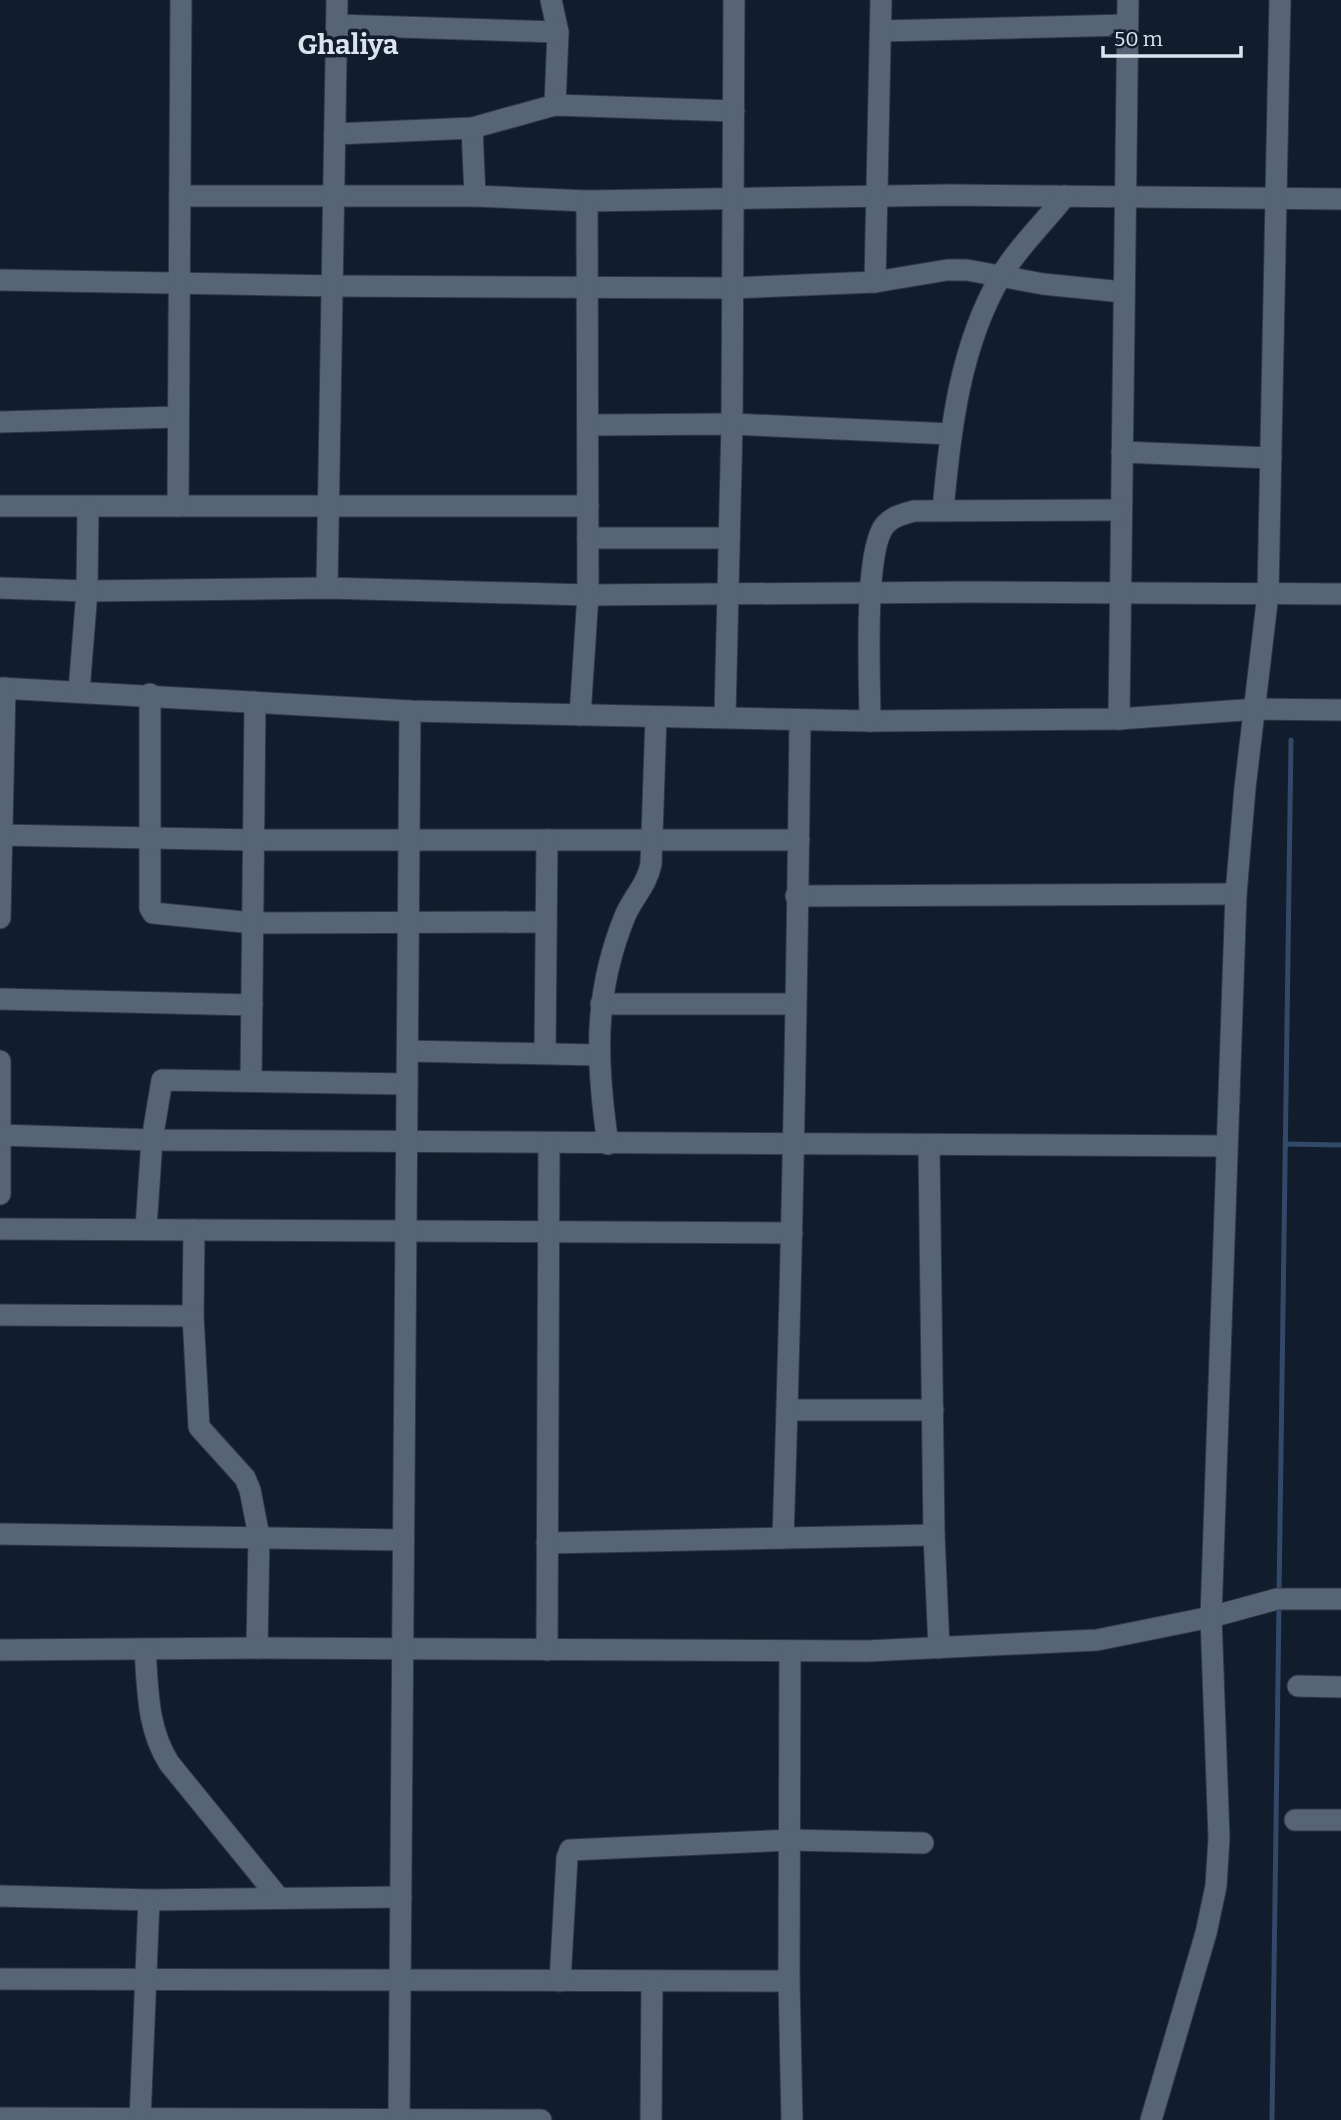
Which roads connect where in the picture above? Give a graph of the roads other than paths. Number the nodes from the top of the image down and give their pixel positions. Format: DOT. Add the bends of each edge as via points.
graph roads {
  1 [pos="181,0"];
  2 [pos="337,0"];
  3 [pos="551,0"];
  4 [pos="734,0"];
  5 [pos="881,0"];
  6 [pos="1128,0"];
  7 [pos="1280,0"];
  8 [pos="337,25"];
  9 [pos="1127,25"];
  10 [pos="881,31"];
  11 [pos="558,32"];
  12 [pos="555,105"];
  13 [pos="734,111"];
  14 [pos="472,128"];
  15 [pos="335,134"];
  16 [pos="180,196"];
  17 [pos="333,196"];
  18 [pos="475,196"];
  19 [pos="876,196"];
  20 [pos="1065,196"];
  21 [pos="1126,197"];
  22 [pos="1278,198"];
  23 [pos="1341,199"];
  24 [pos="733,200"];
  25 [pos="587,201"];
  26 [pos="1002,274"];
  27 [pos="0,280"];
  28 [pos="179,282"];
  29 [pos="874,282"];
  30 [pos="333,286"];
  31 [pos="587,288"];
  32 [pos="732,288"];
  33 [pos="1123,292"];
  34 [pos="177,417"];
  35 [pos="0,422"];
  36 [pos="732,424"];
  37 [pos="590,425"];
  38 [pos="951,434"];
  39 [pos="1122,452"];
  40 [pos="1271,458"];
  41 [pos="0,506"];
  42 [pos="178,506"];
  43 [pos="588,506"];
  44 [pos="328,507"];
  45 [pos="88,508"];
  46 [pos="943,510"];
  47 [pos="1120,510"];
  48 [pos="588,538"];
  49 [pos="729,538"];
  50 [pos="0,588"];
  51 [pos="327,588"];
  52 [pos="87,591"];
  53 [pos="1119,592"];
  54 [pos="870,593"];
  55 [pos="1268,594"];
  56 [pos="1341,594"];
  57 [pos="588,595"];
  58 [pos="728,595"];
  59 [pos="3,688"];
  60 [pos="79,691"];
  61 [pos="150,694"];
  62 [pos="255,702"];
  63 [pos="1256,709"];
  64 [pos="1341,710"];
  65 [pos="410,711"];
  66 [pos="580,715"];
  67 [pos="725,716"];
  68 [pos="656,717"];
  69 [pos="800,719"];
  70 [pos="1119,719"];
  71 [pos="870,721"];
  72 [pos="1,835"];
  73 [pos="149,838"];
  74 [pos="253,840"];
  75 [pos="409,840"];
  76 [pos="547,840"];
  77 [pos="653,840"];
  78 [pos="799,841"];
  79 [pos="1236,894"];
  80 [pos="796,895"];
  81 [pos="0,918"];
  82 [pos="408,921"];
  83 [pos="545,922"];
  84 [pos="253,923"];
  85 [pos="0,999"];
  86 [pos="601,1004"];
  87 [pos="794,1004"];
  88 [pos="252,1005"];
  89 [pos="409,1051"];
  90 [pos="545,1053"];
  91 [pos="597,1055"];
  92 [pos="0,1061"];
  93 [pos="251,1081"];
  94 [pos="407,1084"];
  95 [pos="1,1135"];
  96 [pos="152,1140"];
  97 [pos="407,1142"];
  98 [pos="549,1143"];
  99 [pos="608,1143"];
  100 [pos="792,1145"];
  101 [pos="929,1146"];
  102 [pos="1227,1146"];
  103 [pos="0,1194"];
  104 [pos="146,1228"];
  105 [pos="0,1229"];
  106 [pos="194,1230"];
  107 [pos="406,1231"];
  108 [pos="549,1232"];
  109 [pos="792,1233"];
  110 [pos="0,1315"];
  111 [pos="192,1316"];
  112 [pos="787,1410"];
  113 [pos="933,1410"];
  114 [pos="0,1534"];
  115 [pos="934,1535"];
  116 [pos="259,1536"];
  117 [pos="783,1538"];
  118 [pos="403,1540"];
  119 [pos="547,1543"];
  120 [pos="1336,1595"];
  121 [pos="1211,1617"];
  122 [pos="257,1648"];
  123 [pos="939,1648"];
  124 [pos="0,1650"];
  125 [pos="145,1650"];
  126 [pos="402,1650"];
  127 [pos="547,1650"];
  128 [pos="790,1652"];
  129 [pos="1298,1686"];
  130 [pos="1341,1687"];
  131 [pos="1341,1820"];
  132 [pos="1296,1821"];
  133 [pos="791,1840"];
  134 [pos="923,1843"];
  135 [pos="0,1896"];
  136 [pos="278,1897"];
  137 [pos="401,1897"];
  138 [pos="149,1900"];
  139 [pos="0,1979"];
  140 [pos="146,1979"];
  141 [pos="400,1980"];
  142 [pos="560,1981"];
  143 [pos="652,1981"];
  144 [pos="789,1981"];
  145 [pos="0,2118"];
  146 [pos="140,2120"];
  147 [pos="399,2120"];
  148 [pos="541,2120"];
  149 [pos="651,2120"];
  150 [pos="792,2120"];
  151 [pos="1151,2120"];
  1 -- 16 [label="street"];
  2 -- 8 [label="street"];
  3 -- 11 [label="street"];
  4 -- 13 [label="street"];
  5 -- 10 [label="street"];
  6 -- 9 [label="street"];
  7 -- 22 [label="street"];
  8 -- 11 [label="street"];
  8 -- 15 [label="street"];
  9 -- 10 [label="street"];
  9 -- 21 [label="street"];
  10 -- 19 [label="street"];
  11 -- 12 [label="street"];
  12 -- 13 [label="street"];
  12 -- 14 [label="street"];
  13 -- 24 [label="street"];
  14 -- 15 [label="street"];
  14 -- 18 [label="street"];
  15 -- 17 [label="street"];
  16 -- 17 [label="street"];
  16 -- 28 [label="street"];
  17 -- 18 [label="street"];
  17 -- 30 [label="street"];
  18 -- 25 [label="street"];
  19 -- 20 [label="street"];
  19 -- 24 [label="street"];
  19 -- 29 [label="street"];
  20 -- 21 [label="street"];
  20 -- 26 [label="street"];
  21 -- 22 [label="street"];
  21 -- 33 [label="street"];
  22 -- 23 [label="street"];
  22 -- 40 [label="street"];
  24 -- 25 [label="street"];
  24 -- 32 [label="street"];
  25 -- 31 [label="street"];
  26 -- 29 [label="street" via="947,270"];
  26 -- 33 [label="street" via="1043,284"];
  26 -- 38 [label="street" via="969,350"];
  27 -- 28 [label="street"];
  28 -- 30 [label="street"];
  28 -- 34 [label="street"];
  29 -- 32 [label="street"];
  30 -- 31 [label="street"];
  30 -- 44 [label="street"];
  31 -- 32 [label="street"];
  31 -- 37 [label="street"];
  32 -- 36 [label="street"];
  33 -- 39 [label="street"];
  34 -- 35 [label="street"];
  34 -- 42 [label="street"];
  36 -- 37 [label="street"];
  36 -- 38 [label="street"];
  36 -- 49 [label="street"];
  37 -- 43 [label="street"];
  38 -- 46 [label="street"];
  39 -- 40 [label="street"];
  39 -- 47 [label="street"];
  40 -- 55 [label="street"];
  41 -- 45 [label="street"];
  42 -- 44 [label="street"];
  42 -- 45 [label="street"];
  43 -- 44 [label="street"];
  43 -- 48 [label="street"];
  44 -- 51 [label="street"];
  45 -- 52 [label="street"];
  46 -- 47 [label="street"];
  46 -- 54 [label="street" via="914,511 896,516 884,526 877,540"];
  47 -- 53 [label="street"];
  48 -- 49 [label="street"];
  48 -- 57 [label="street"];
  49 -- 58 [label="street"];
  50 -- 52 [label="street"];
  51 -- 52 [label="street"];
  51 -- 57 [label="street"];
  52 -- 60 [label="street"];
  53 -- 54 [label="street"];
  53 -- 55 [label="street"];
  53 -- 70 [label="street"];
  54 -- 58 [label="street"];
  54 -- 71 [label="street"];
  55 -- 56 [label="street"];
  55 -- 63 [label="street"];
  57 -- 58 [label="street"];
  57 -- 66 [label="street"];
  58 -- 67 [label="street"];
  59 -- 60 [label="street"];
  59 -- 72 [label="street"];
  60 -- 61 [label="street"];
  61 -- 62 [label="street"];
  61 -- 73 [label="street"];
  62 -- 65 [label="street"];
  62 -- 74 [label="street"];
  63 -- 64 [label="street"];
  63 -- 70 [label="street"];
  63 -- 79 [label="street"];
  65 -- 66 [label="street"];
  65 -- 75 [label="street"];
  66 -- 68 [label="street"];
  67 -- 68 [label="street"];
  67 -- 69 [label="street"];
  68 -- 77 [label="street"];
  69 -- 71 [label="street"];
  69 -- 78 [label="street"];
  70 -- 71 [label="street"];
  72 -- 73 [label="street"];
  72 -- 81 [label="street"];
  73 -- 74 [label="street"];
  73 -- 84 [label="street" via="153,913"];
  74 -- 75 [label="street"];
  74 -- 84 [label="street"];
  75 -- 76 [label="street"];
  75 -- 82 [label="street"];
  76 -- 77 [label="street"];
  76 -- 83 [label="street"];
  77 -- 78 [label="street"];
  77 -- 86 [label="street" via="648,880 625,914"];
  78 -- 80 [label="street"];
  79 -- 80 [label="street"];
  79 -- 102 [label="street"];
  80 -- 87 [label="street"];
  82 -- 83 [label="street"];
  82 -- 84 [label="street"];
  82 -- 89 [label="street"];
  83 -- 90 [label="street"];
  84 -- 88 [label="street"];
  85 -- 88 [label="street"];
  86 -- 87 [label="street"];
  86 -- 91 [label="street"];
  87 -- 100 [label="street"];
  88 -- 93 [label="street"];
  89 -- 90 [label="street"];
  89 -- 94 [label="street"];
  90 -- 91 [label="street"];
  91 -- 99 [label="street"];
  92 -- 95 [label="street"];
  93 -- 94 [label="street"];
  93 -- 96 [label="street" via="162,1080"];
  94 -- 97 [label="street"];
  95 -- 96 [label="street"];
  95 -- 103 [label="street"];
  96 -- 97 [label="street"];
  96 -- 104 [label="street"];
  97 -- 98 [label="street"];
  97 -- 107 [label="street"];
  98 -- 99 [label="street"];
  98 -- 108 [label="street"];
  99 -- 100 [label="street"];
  100 -- 101 [label="street"];
  100 -- 109 [label="street"];
  101 -- 102 [label="street"];
  101 -- 113 [label="street"];
  102 -- 121 [label="street"];
  104 -- 105 [label="street"];
  104 -- 106 [label="street"];
  106 -- 107 [label="street"];
  106 -- 111 [label="street"];
  107 -- 108 [label="street"];
  107 -- 118 [label="street"];
  108 -- 109 [label="street"];
  108 -- 119 [label="street"];
  109 -- 112 [label="street"];
  110 -- 111 [label="street"];
  111 -- 116 [label="street" via="199,1427 245,1478"];
  112 -- 113 [label="street"];
  112 -- 117 [label="street"];
  113 -- 115 [label="street"];
  114 -- 116 [label="street"];
  115 -- 117 [label="street"];
  115 -- 123 [label="street"];
  116 -- 118 [label="street"];
  116 -- 122 [label="street"];
  117 -- 119 [label="street"];
  118 -- 126 [label="street"];
  119 -- 127 [label="street"];
  120 -- 121 [label="street" via="1283,1599"];
  121 -- 123 [label="street" via="1097,1640"];
  121 -- 151 [label="street" via="1219,1838 1216,1886"];
  122 -- 125 [label="street"];
  122 -- 126 [label="street"];
  123 -- 128 [label="street"];
  124 -- 125 [label="street"];
  125 -- 136 [label="street" via="157,1743"];
  126 -- 127 [label="street"];
  126 -- 137 [label="street"];
  127 -- 128 [label="street"];
  128 -- 133 [label="street"];
  129 -- 130 [label="street"];
  131 -- 132 [label="street"];
  133 -- 134 [label="street"];
  133 -- 142 [label="street" via="570,1850"];
  133 -- 144 [label="street"];
  135 -- 138 [label="street"];
  136 -- 137 [label="street"];
  136 -- 138 [label="street"];
  137 -- 141 [label="street"];
  138 -- 140 [label="street"];
  139 -- 140 [label="street"];
  140 -- 141 [label="street"];
  140 -- 146 [label="street"];
  141 -- 142 [label="street"];
  141 -- 147 [label="street"];
  142 -- 143 [label="street"];
  143 -- 144 [label="street"];
  143 -- 149 [label="street"];
  144 -- 150 [label="street"];
  145 -- 146 [label="street"];
  146 -- 147 [label="street"];
  147 -- 148 [label="street"];
}
